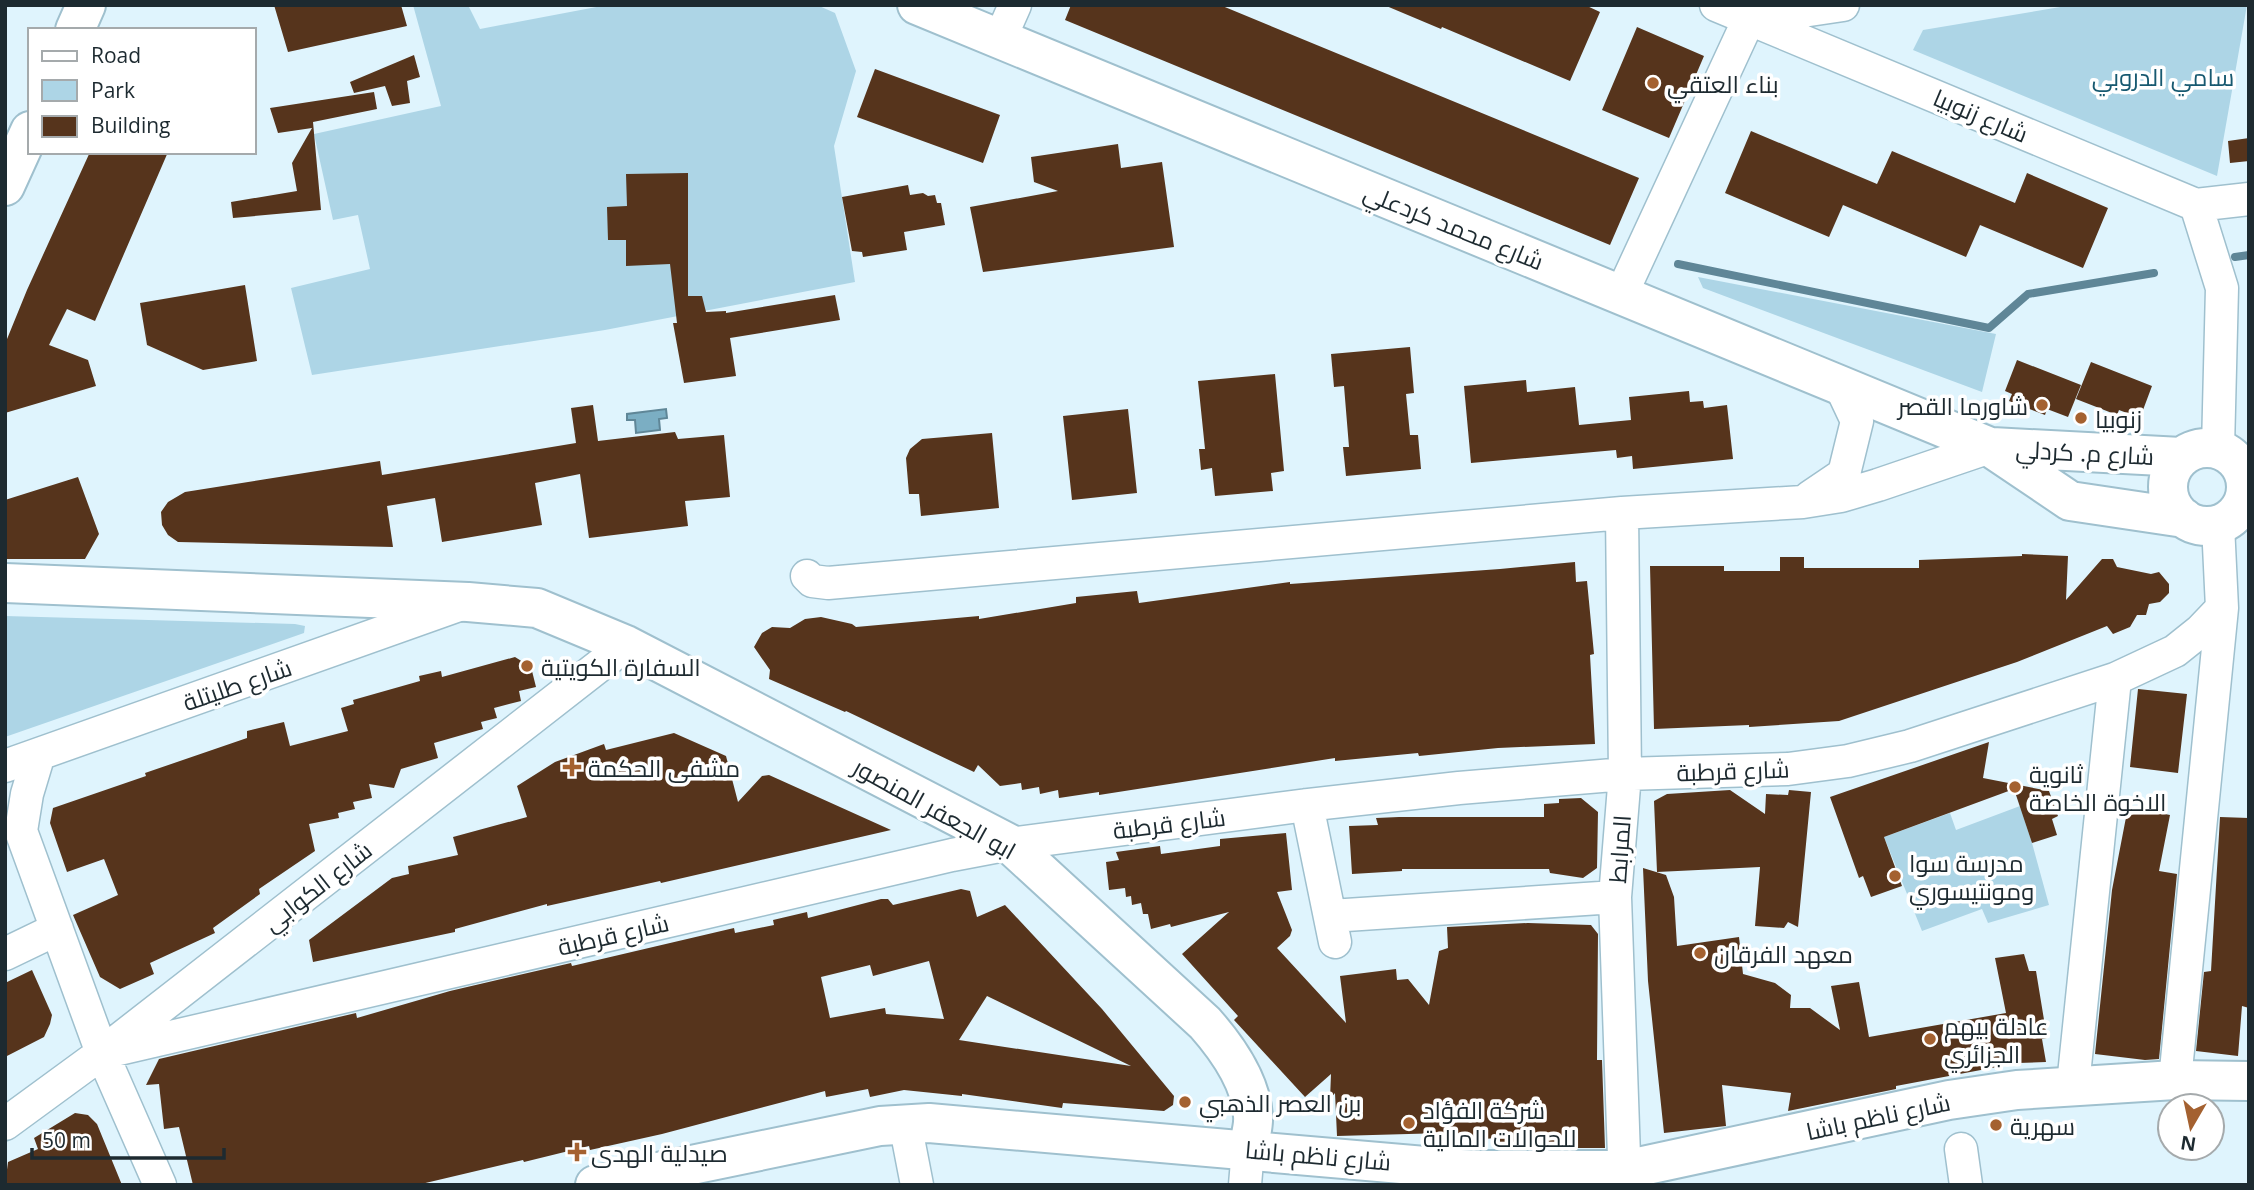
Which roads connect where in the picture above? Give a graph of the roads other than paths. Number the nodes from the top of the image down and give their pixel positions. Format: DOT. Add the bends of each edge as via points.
graph roads {
  1 [pos="86,5"];
  2 [pos="917,5"];
  3 [pos="1015,5"];
  4 [pos="1716,5"];
  5 [pos="1843,5"];
  6 [pos="1749,19"];
  7 [pos="76,28"];
  8 [pos="1000,39"];
  9 [pos="28,135"];
  10 [pos="5,186"];
  11 [pos="2249,199"];
  12 [pos="2196,205"];
  13 [pos="2235,287"];
  14 [pos="1621,295"];
  15 [pos="1840,385"];
  16 [pos="1990,447"];
  17 [pos="2181,457"];
  18 [pos="2235,458"];
  19 [pos="1803,502"];
  20 [pos="1622,513"];
  21 [pos="2220,520"];
  22 [pos="807,576"];
  23 [pos="5,583"];
  24 [pos="468,602"];
  25 [pos="2222,608"];
  26 [pos="626,645"];
  27 [pos="2115,679"];
  28 [pos="39,754"];
  29 [pos="5,766"];
  30 [pos="1625,774"];
  31 [pos="1307,805"];
  32 [pos="13,824"];
  33 [pos="1010,844"];
  34 [pos="1615,897"];
  35 [pos="57,929"];
  36 [pos="5,954"];
  37 [pos="102,1053"];
  38 [pos="2175,1080"];
  39 [pos="2249,1081"];
  40 [pos="2073,1085"];
  41 [pos="5,1124"];
  42 [pos="905,1124"];
  43 [pos="1961,1149"];
  44 [pos="1247,1167"];
  45 [pos="1470,1177"];
  46 [pos="1625,1178"];
  47 [pos="599,1184"];
  48 [pos="160,1185"];
  49 [pos="917,1185"];
  50 [pos="1966,1185"];
  1 -- 7 [label="main road"];
  2 -- 8 [label="main road, شارع محمد كردعلي"];
  3 -- 8 [label="street"];
  4 -- 6 [label="street, شارع زنوبيا"];
  5 -- 6 [label="street"];
  6 -- 12 [label="street, شارع زنوبيا"];
  6 -- 14 [label="street"];
  8 -- 14 [label="main road, شارع محمد كردعلي"];
  9 -- 10 [label="main road"];
  11 -- 12 [label="street, شارع زنوبيا"];
  12 -- 13 [label="street"];
  13 -- 18 [label="street"];
  14 -- 15 [label="main road, شارع محمد كردعلي"];
  15 -- 16 [label="main road, شارع محمد كردعلي"];
  15 -- 19 [label="street" via="1857,421 1844,474"];
  16 -- 17 [label="main road, شارع م. كردلي"];
  16 -- 19 [label="street" via="1841,496"];
  16 -- 21 [label="main road" via="2070,501"];
  17 -- 18 [label="main road" via="2205,447"];
  17 -- 21 [label="main road" via="2169,477 2175,510"];
  18 -- 21 [label="main road" via="2245,474 2245,499 2239,510"];
  19 -- 20 [label="street"];
  20 -- 22 [label="street" via="828,583"];
  20 -- 30 [label="street, المرابط"];
  21 -- 25 [label="street"];
  23 -- 24 [label="main road, ابو الجعفر المنصور"];
  24 -- 26 [label="main road, ابو الجعفر المنصور" via="537,608"];
  24 -- 28 [label="street, شارع طليتلة"];
  25 -- 27 [label="street, شارع قرطبة" via="2175,651"];
  25 -- 38 [label="street"];
  26 -- 33 [label="main road, ابو الجعفر المنصور"];
  26 -- 37 [label="street, شارع الكوابي"];
  27 -- 30 [label="street, شارع قرطبة" via="1910,747 1848,761 1788,769"];
  27 -- 40 [label="street"];
  28 -- 29 [label="street, شارع طليتلة"];
  28 -- 32 [label="street"];
  30 -- 31 [label="street, شارع قرطبة"];
  30 -- 34 [label="street, المرابط"];
  31 -- 33 [label="street, شارع قرطبة"];
  31 -- 34 [label="street" via="1333,929"];
  32 -- 35 [label="street"];
  33 -- 37 [label="street, شارع قرطبة"];
  33 -- 44 [label="main road, ابو الجعفر المنصور" via="1220,1040 1242,1077 1254,1117"];
  34 -- 46 [label="street, المرابط"];
  35 -- 36 [label="street"];
  35 -- 37 [label="street"];
  37 -- 41 [label="street, شارع الكوابي"];
  37 -- 48 [label="street"];
  38 -- 39 [label="main road, شارع ناظم باشا"];
  38 -- 40 [label="main road, شارع ناظم باشا"];
  40 -- 46 [label="main road, شارع ناظم باشا" via="1949,1100"];
  42 -- 44 [label="main road, شارع ناظم باشا" via="940,1124"];
  42 -- 47 [label="main road, شارع ناظم باشا"];
  42 -- 49 [label="street"];
  43 -- 50 [label="street"];
  44 -- 45 [label="main road, شارع ناظم باشا"];
  45 -- 46 [label="main road, شارع ناظم باشا"];
}
